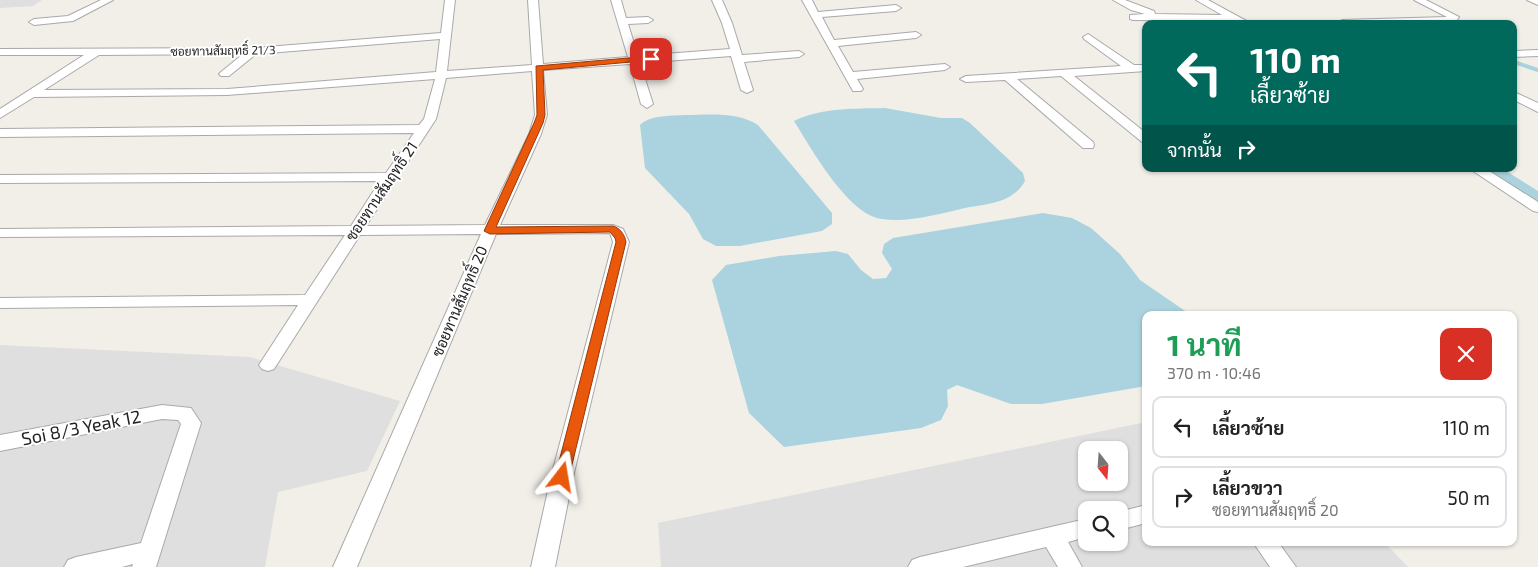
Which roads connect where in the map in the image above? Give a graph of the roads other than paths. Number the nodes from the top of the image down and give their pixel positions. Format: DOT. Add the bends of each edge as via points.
graph roads {
  1 [pos="108,0"];
  2 [pos="450,0"];
  3 [pos="533,0"];
  4 [pos="616,0"];
  5 [pos="717,0"];
  6 [pos="807,0"];
  7 [pos="1118,0"];
  8 [pos="1201,0"];
  9 [pos="1419,0"];
  10 [pos="1532,0"];
  11 [pos="1538,2"];
  12 [pos="896,8"];
  13 [pos="817,15"];
  14 [pos="1133,17"];
  15 [pos="1168,18"];
  16 [pos="1235,18"];
  17 [pos="648,20"];
  18 [pos="1239,20"];
  19 [pos="1448,20"];
  20 [pos="622,21"];
  21 [pos="34,22"];
  22 [pos="916,35"];
  23 [pos="446,36"];
  24 [pos="1088,37"];
  25 [pos="832,43"];
  26 [pos="253,51"];
  27 [pos="0,52"];
  28 [pos="17,52"];
  29 [pos="96,52"];
  30 [pos="1538,53"];
  31 [pos="799,54"];
  32 [pos="1519,54"];
  33 [pos="737,55"];
  34 [pos="634,60"];
  35 [pos="1538,60"];
  36 [pos="0,62"];
  37 [pos="945,67"];
  38 [pos="539,68"];
  39 [pos="1142,68"];
  40 [pos="1132,69"];
  41 [pos="225,74"];
  42 [pos="1065,74"];
  43 [pos="441,76"];
  44 [pos="850,76"];
  45 [pos="1009,78"];
  46 [pos="966,79"];
  47 [pos="856,89"];
  48 [pos="747,90"];
  49 [pos="31,94"];
  50 [pos="1517,97"];
  51 [pos="646,104"];
  52 [pos="1538,108"];
  53 [pos="0,114"];
  54 [pos="423,129"];
  55 [pos="0,133"];
  56 [pos="1142,136"];
  57 [pos="1088,145"];
  58 [pos="1482,172"];
  59 [pos="390,177"];
  60 [pos="0,179"];
  61 [pos="1538,208"];
  62 [pos="355,231"];
  63 [pos="490,231"];
  64 [pos="0,233"];
  65 [pos="310,300"];
  66 [pos="0,302"];
  67 [pos="268,365"];
  68 [pos="0,443"];
  69 [pos="1142,515"];
  70 [pos="1128,518"];
  71 [pos="1078,530"];
  72 [pos="1052,536"];
  73 [pos="1267,546"];
  74 [pos="146,559"];
  75 [pos="76,567"];
  76 [pos="345,567"];
  77 [pos="543,567"];
  78 [pos="920,567"];
  79 [pos="1070,567"];
  80 [pos="1284,567"];
  1 -- 21 [label="street" via="70,19"];
  2 -- 23 [label="street, ซอยทานสัมฤทธิ์ 21"];
  3 -- 38 [label="street, ซอยทานสัมฤทธิ์ 20"];
  4 -- 20 [label="street"];
  5 -- 33 [label="street"];
  6 -- 13 [label="street"];
  7 -- 15 [label="street"];
  8 -- 16 [label="street"];
  9 -- 19 [label="street" via="1454,17"];
  10 -- 11 [label="street"];
  12 -- 13 [label="street"];
  13 -- 25 [label="street"];
  14 -- 15 [label="street"];
  15 -- 16 [label="street"];
  16 -- 18 [label="street"];
  17 -- 20 [label="street"];
  20 -- 34 [label="street"];
  22 -- 25 [label="street"];
  23 -- 26 [label="street, ซอยทานสัมฤทธิ์ 21/3"];
  23 -- 43 [label="street, ซอยทานสัมฤทธิ์ 21"];
  24 -- 40 [label="street"];
  25 -- 44 [label="street"];
  26 -- 29 [label="street, ซอยทานสัมฤทธิ์ 21/3"];
  26 -- 41 [label="street"];
  27 -- 28 [label="street, ซอยทานสัมฤทธิ์ 21/3"];
  28 -- 29 [label="street, ซอยทานสัมฤทธิ์ 21/3"];
  28 -- 36 [label="street"];
  29 -- 49 [label="street"];
  30 -- 32 [label="street"];
  31 -- 33 [label="street"];
  32 -- 35 [label="street"];
  33 -- 34 [label="street"];
  33 -- 48 [label="street"];
  34 -- 38 [label="street"];
  34 -- 51 [label="street"];
  37 -- 44 [label="street"];
  38 -- 43 [label="street"];
  38 -- 63 [label="street, ซอยทานสัมฤทธิ์ 20" via="539,123"];
  39 -- 40 [label="street"];
  40 -- 42 [label="street"];
  42 -- 45 [label="street"];
  42 -- 56 [label="street"];
  43 -- 49 [label="street" via="227,92"];
  43 -- 54 [label="street, ซอยทานสัมฤทธิ์ 21" via="433,110"];
  44 -- 47 [label="street"];
  45 -- 46 [label="street"];
  45 -- 57 [label="street"];
  49 -- 53 [label="street"];
  50 -- 52 [label="street"];
  54 -- 55 [label="street"];
  54 -- 59 [label="street, ซอยทานสัมฤทธิ์ 21"];
  58 -- 61 [label="street"];
  59 -- 60 [label="street"];
  59 -- 62 [label="street, ซอยทานสัมฤทธิ์ 21"];
  62 -- 63 [label="street"];
  62 -- 64 [label="street"];
  62 -- 65 [label="street, ซอยทานสัมฤทธิ์ 21"];
  63 -- 76 [label="street, ซอยทานสัมฤทธิ์ 20"];
  63 -- 77 [label="street" via="613,229 621,242 562,477"];
  65 -- 66 [label="street"];
  65 -- 67 [label="street, ซอยทานสัมฤทธิ์ 21"];
  68 -- 74 [label="street, Soi 8/3 Yeak 12" via="162,412 184,413 191,423"];
  69 -- 70 [label="street"];
  71 -- 72 [label="street"];
  72 -- 78 [label="street"];
  72 -- 79 [label="street"];
  73 -- 80 [label="street"];
  74 -- 75 [label="street"];
}
